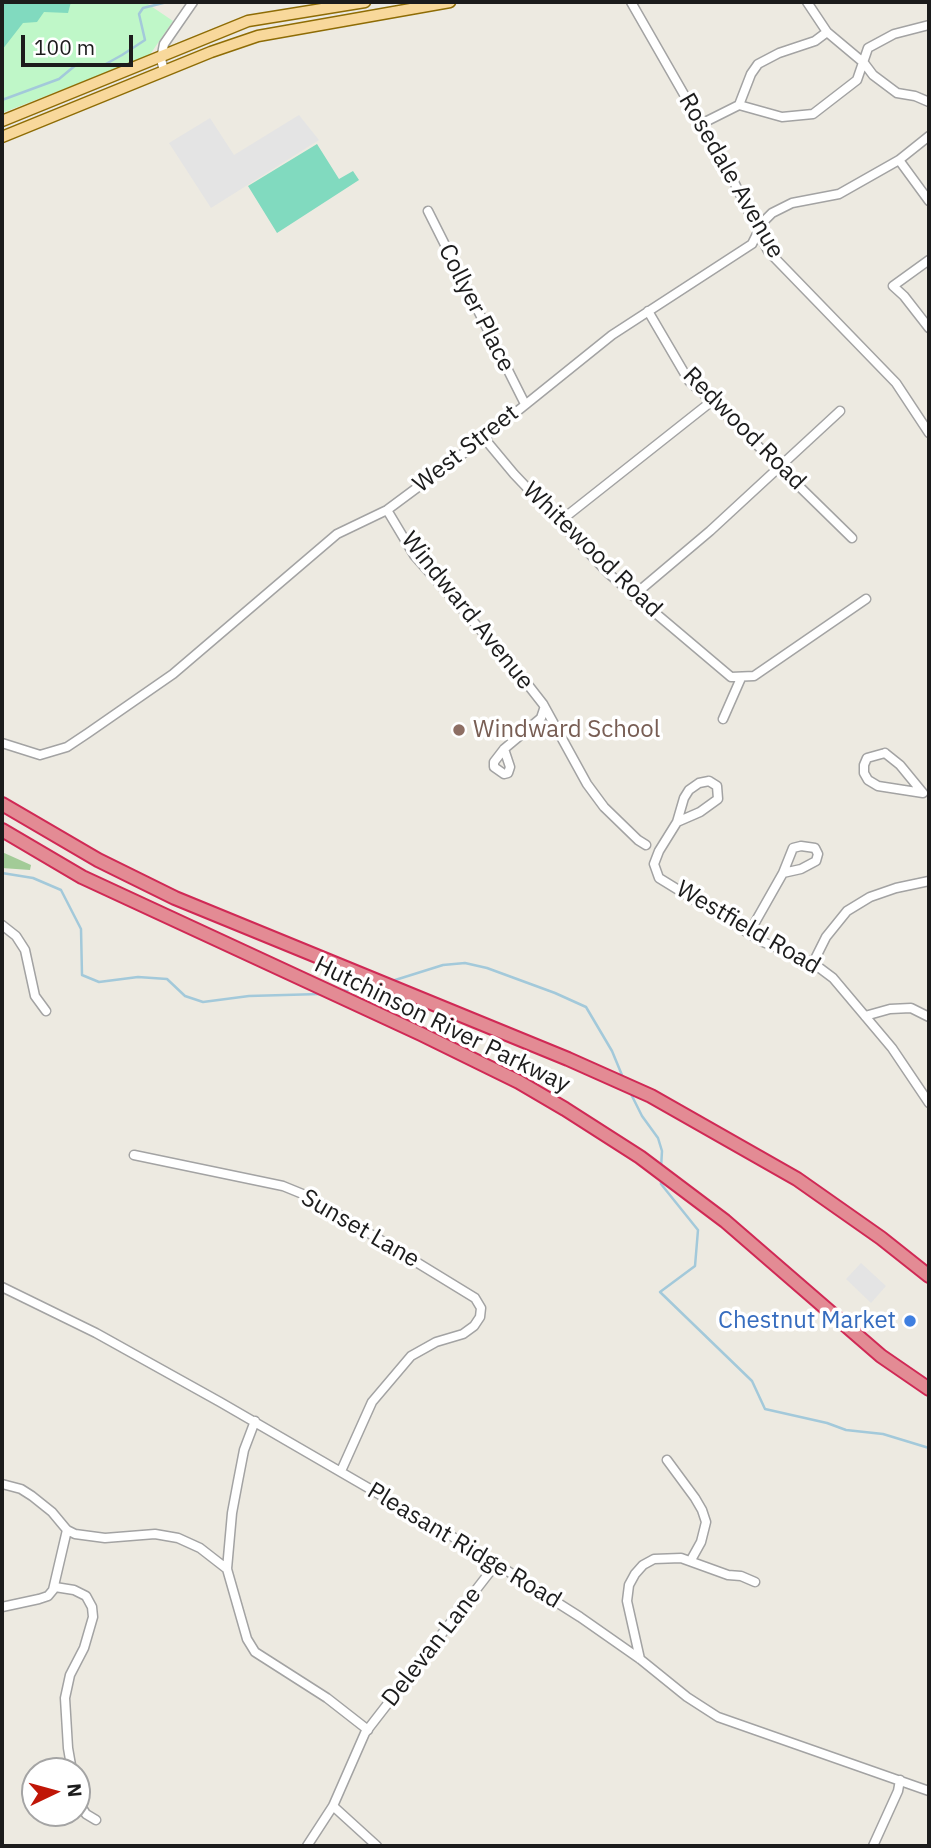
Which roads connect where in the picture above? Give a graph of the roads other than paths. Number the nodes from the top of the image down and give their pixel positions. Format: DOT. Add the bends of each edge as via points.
graph roads {
  1 [pos="194,2"];
  2 [pos="365,2"];
  3 [pos="450,2"];
  4 [pos="631,2"];
  5 [pos="807,2"];
  6 [pos="929,25"];
  7 [pos="827,32"];
  8 [pos="162,55"];
  9 [pos="864,63"];
  10 [pos="164,71"];
  11 [pos="929,102"];
  12 [pos="739,105"];
  13 [pos="2,121"];
  14 [pos="701,124"];
  15 [pos="929,136"];
  16 [pos="2,137"];
  17 [pos="899,160"];
  18 [pos="929,201"];
  19 [pos="428,211"];
  20 [pos="758,234"];
  21 [pos="929,260"];
  22 [pos="648,311"];
  23 [pos="929,327"];
  24 [pos="712,401"];
  25 [pos="525,404"];
  26 [pos="840,411"];
  27 [pos="929,433"];
  28 [pos="484,438"];
  29 [pos="780,468"];
  30 [pos="387,510"];
  31 [pos="559,522"];
  32 [pos="852,538"];
  33 [pos="633,596"];
  34 [pos="866,598"];
  35 [pos="741,678"];
  36 [pos="544,709"];
  37 [pos="723,719"];
  38 [pos="2,743"];
  39 [pos="505,749"];
  40 [pos="926,796"];
  41 [pos="2,804"];
  42 [pos="677,822"];
  43 [pos="2,830"];
  44 [pos="646,845"];
  45 [pos="783,873"];
  46 [pos="929,881"];
  47 [pos="2,925"];
  48 [pos="749,933"];
  49 [pos="813,963"];
  50 [pos="46,1012"];
  51 [pos="865,1016"];
  52 [pos="929,1017"];
  53 [pos="926,1090"];
  54 [pos="929,1103"];
  55 [pos="134,1155"];
  56 [pos="929,1276"];
  57 [pos="2,1287"];
  58 [pos="929,1389"];
  59 [pos="255,1422"];
  60 [pos="667,1460"];
  61 [pos="341,1471"];
  62 [pos="2,1484"];
  63 [pos="67,1530"];
  64 [pos="691,1560"];
  65 [pos="496,1564"];
  66 [pos="227,1569"];
  67 [pos="755,1582"];
  68 [pos="55,1587"];
  69 [pos="2,1607"];
  70 [pos="640,1659"];
  71 [pos="368,1730"];
  72 [pos="70,1757"];
  73 [pos="900,1780"];
  74 [pos="929,1791"];
  75 [pos="333,1806"];
  76 [pos="91,1817"];
  77 [pos="96,1820"];
  78 [pos="307,1846"];
  79 [pos="377,1846"];
  80 [pos="873,1846"];
  1 -- 8 [label="street" via="164,44"];
  2 -- 8 [label="main road" via="248,21"];
  3 -- 10 [label="main road" via="258,36"];
  4 -- 14 [label="street, Rosedale Avenue"];
  5 -- 7 [label="street"];
  6 -- 9 [label="street" via="881,39 868,48"];
  7 -- 9 [label="street"];
  7 -- 12 [label="street" via="758,64"];
  8 -- 10 [label="street"];
  8 -- 13 [label="main road"];
  9 -- 11 [label="street" via="897,93"];
  9 -- 12 [label="street" via="857,80 808,116 782,117"];
  10 -- 16 [label="main road"];
  12 -- 14 [label="street"];
  14 -- 20 [label="street, Rosedale Avenue"];
  15 -- 17 [label="street, West Street"];
  17 -- 18 [label="street"];
  17 -- 20 [label="street, West Street" via="839,194 782,207 763,222"];
  19 -- 25 [label="street, Collyer Place"];
  20 -- 22 [label="street, West Street" via="752,244"];
  20 -- 27 [label="street, Rosedale Avenue" via="768,251 896,383"];
  21 -- 23 [label="street" via="892,286"];
  22 -- 24 [label="street, Redwood Road" via="690,381"];
  22 -- 25 [label="street, West Street"];
  24 -- 29 [label="street, Redwood Road"];
  24 -- 31 [label="street"];
  25 -- 28 [label="street, West Street"];
  26 -- 29 [label="street"];
  28 -- 30 [label="street, West Street"];
  28 -- 31 [label="street, Whitewood Road"];
  29 -- 32 [label="street, Redwood Road"];
  29 -- 33 [label="street"];
  30 -- 36 [label="street, Windward Avenue" via="414,555 518,672"];
  30 -- 38 [label="street, West Street" via="337,534 173,674 66,747 40,755"];
  31 -- 33 [label="street, Whitewood Road"];
  33 -- 35 [label="street, Whitewood Road" via="731,677"];
  34 -- 35 [label="street" via="754,676"];
  35 -- 37 [label="street"];
  36 -- 39 [label="street" via="541,718"];
  36 -- 44 [label="street, Windward Avenue" via="604,807"];
  40 -- 40 [label="street" via="868,780 864,773 867,758 889,755"];
  41 -- 56 [label="highway, Hutchinson River Parkway" via="157,890 651,1096 797,1178"];
  42 -- 42 [label="street" via="689,790 709,781 717,786 718,799 712,805"];
  42 -- 48 [label="street, Westfield Road" via="654,864 659,878"];
  43 -- 58 [label="highway, Hutchinson River Parkway" via="82,877 519,1082 640,1157 687,1192 881,1356"];
  45 -- 48 [label="street"];
  46 -- 49 [label="street" via="870,897 847,911"];
  47 -- 50 [label="street" via="25,950 35,996"];
  48 -- 49 [label="street, Westfield Road"];
  49 -- 51 [label="street, Westfield Road" via="833,978"];
  51 -- 52 [label="street" via="911,1008"];
  51 -- 53 [label="street, Westfield Road"];
  53 -- 54 [label="street, Westfield Road"];
  55 -- 61 [label="street, Sunset Lane" via="283,1186 310,1197 475,1298 481,1308 474,1326 411,1356 372,1402"];
  57 -- 59 [label="street, Pleasant Ridge Road" via="96,1333"];
  59 -- 61 [label="street, Pleasant Ridge Road"];
  59 -- 66 [label="street" via="238,1480"];
  60 -- 64 [label="street" via="706,1522"];
  61 -- 65 [label="street, Pleasant Ridge Road"];
  62 -- 63 [label="street" via="32,1496"];
  63 -- 66 [label="street" via="91,1537 155,1534 178,1538"];
  63 -- 68 [label="street"];
  64 -- 67 [label="street"];
  64 -- 70 [label="street" via="654,1559 629,1585 627,1601"];
  65 -- 70 [label="street, Pleasant Ridge Road"];
  65 -- 71 [label="street, Delevan Lane"];
  66 -- 71 [label="street" via="255,1652"];
  68 -- 69 [label="street" via="48,1595"];
  68 -- 72 [label="street" via="86,1596 93,1617 65,1698"];
  70 -- 73 [label="street, Pleasant Ridge Road" via="687,1697 735,1725"];
  71 -- 75 [label="street, Delevan Lane"];
  73 -- 74 [label="street, Pleasant Ridge Road"];
  73 -- 80 [label="street"];
  75 -- 78 [label="street, Delevan Lane"];
  75 -- 79 [label="street"];
  76 -- 77 [label="street"];
}
